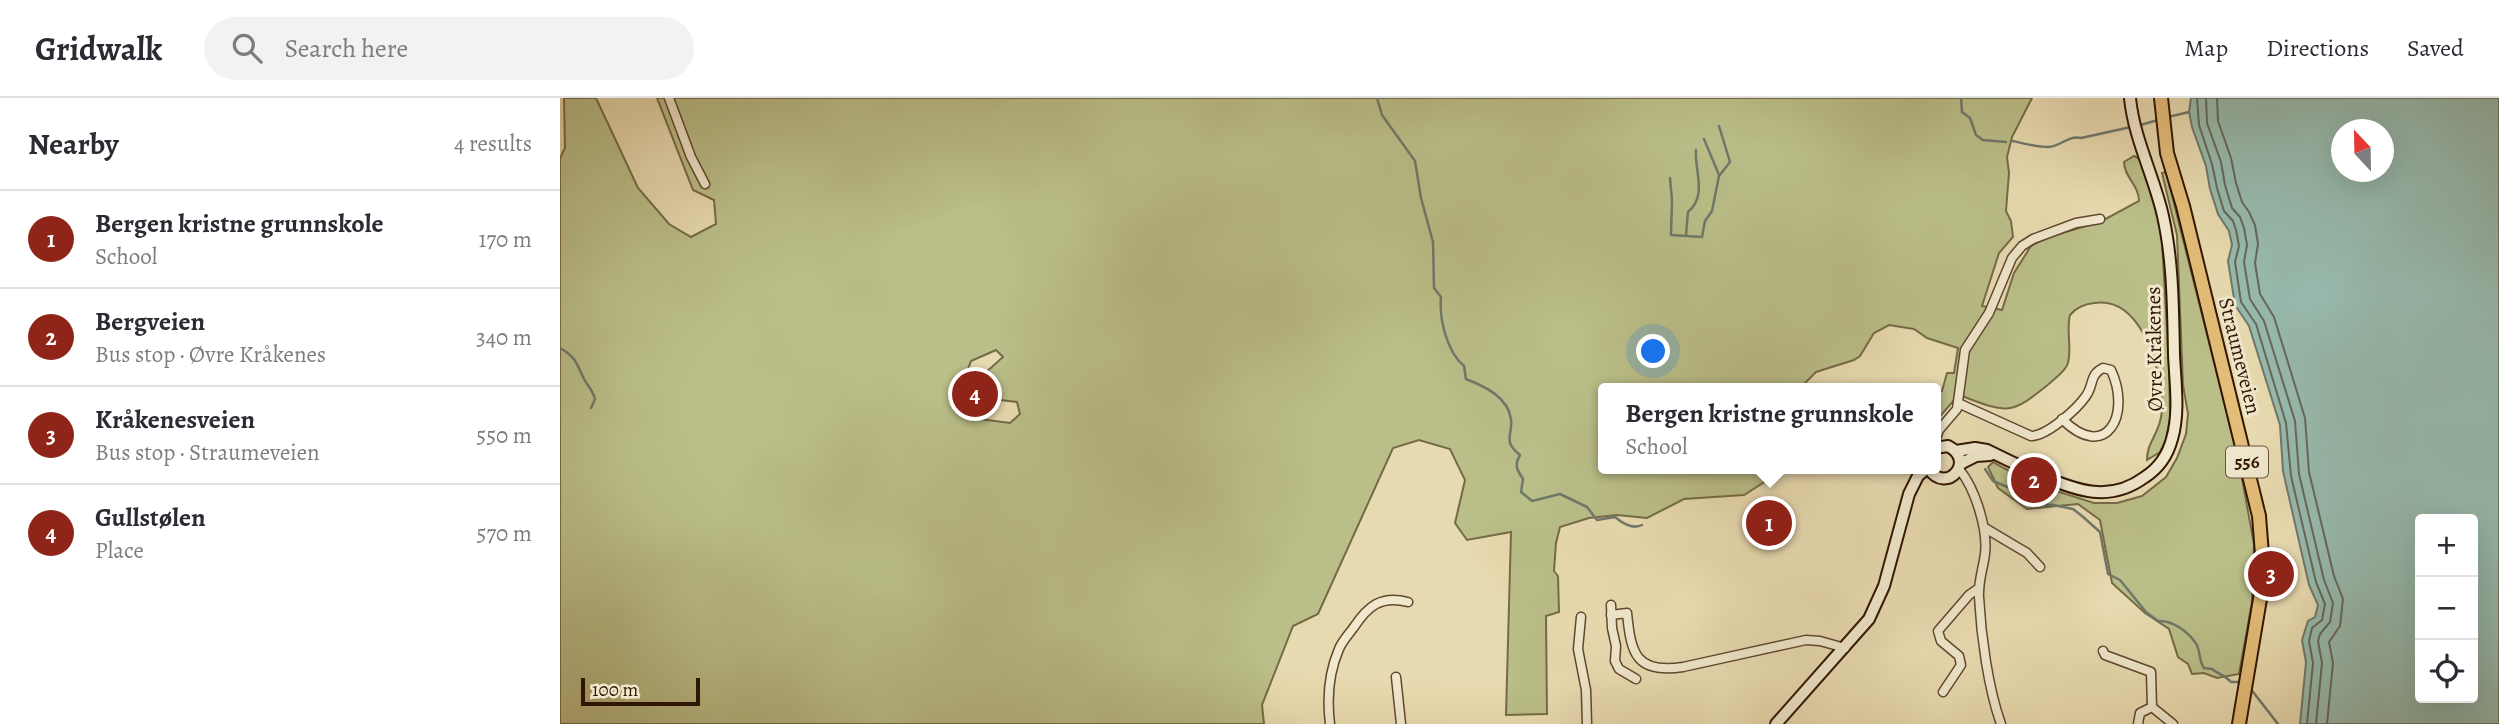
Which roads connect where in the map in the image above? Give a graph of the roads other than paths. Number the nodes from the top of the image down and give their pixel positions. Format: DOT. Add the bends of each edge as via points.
graph roads {
  1 [pos="669,98"];
  2 [pos="2130,98"];
  3 [pos="2161,98"];
  4 [pos="2169,98"];
  5 [pos="705,184"];
  6 [pos="2183,205"];
  7 [pos="2100,219"];
  8 [pos="1958,403"];
  9 [pos="2062,419"];
  10 [pos="1941,438"];
  11 [pos="1941,446"];
  12 [pos="1956,452"];
  13 [pos="1996,455"];
  14 [pos="1959,472"];
  15 [pos="1928,474"];
  16 [pos="1935,474"];
  17 [pos="1984,528"];
  18 [pos="2040,567"];
  19 [pos="1979,588"];
  20 [pos="1408,602"];
  21 [pos="1611,605"];
  22 [pos="1611,615"];
  23 [pos="1581,617"];
  24 [pos="1846,648"];
  25 [pos="2103,652"];
  26 [pos="1396,677"];
  27 [pos="1636,679"];
  28 [pos="1944,692"];
  29 [pos="2152,708"];
  30 [pos="1330,724"];
  31 [pos="1401,724"];
  32 [pos="1587,724"];
  33 [pos="1776,724"];
  34 [pos="2001,724"];
  35 [pos="2138,724"];
  36 [pos="2173,724"];
  37 [pos="2239,724"];
  1 -- 5 [label="street"];
  2 -- 13 [label="main road, Øvre Kråkenes" via="2169,255 2176,415 2168,451 2140,481 2105,493 2074,489"];
  3 -- 6 [label="main road, Straumeveien / 556" via="2167,153"];
  4 -- 6 [label="main road, Straumeveien / 556"];
  6 -- 37 [label="main road, Straumeveien / 556" via="2262,538 2260,599"];
  7 -- 8 [label="street" via="2051,231 2017,252 1964,354"];
  8 -- 9 [label="street, Øvre Kråkenes" via="2031,436"];
  8 -- 10 [label="street"];
  9 -- 9 [label="street, Øvre Kråkenes" via="2086,397 2095,373 2111,370 2119,408 2113,427 2102,435 2090,435"];
  11 -- 12 [label="main road"];
  12 -- 13 [label="main road, Øvre Kråkenes" via="1982,449"];
  12 -- 14 [label="main road"];
  13 -- 14 [label="main road" via="1976,456"];
  14 -- 16 [label="main road" via="1944,479"];
  14 -- 17 [label="street"];
  15 -- 24 [label="main road" via="1906,506 1880,597"];
  17 -- 18 [label="street"];
  17 -- 19 [label="street"];
  19 -- 28 [label="street" via="1937,634 1959,656 1961,665"];
  19 -- 34 [label="street" via="1990,683"];
  20 -- 30 [label="street" via="1379,602 1366,610 1339,648 1330,683"];
  21 -- 22 [label="street"];
  22 -- 24 [label="street" via="1627,613 1632,649 1655,668 1683,667 1806,640"];
  22 -- 27 [label="street" via="1615,661"];
  23 -- 32 [label="street" via="1578,649"];
  24 -- 33 [label="main road"];
  25 -- 29 [label="street" via="2151,672"];
  26 -- 31 [label="street"];
  29 -- 35 [label="street" via="2140,713"];
  29 -- 36 [label="street"];
}
